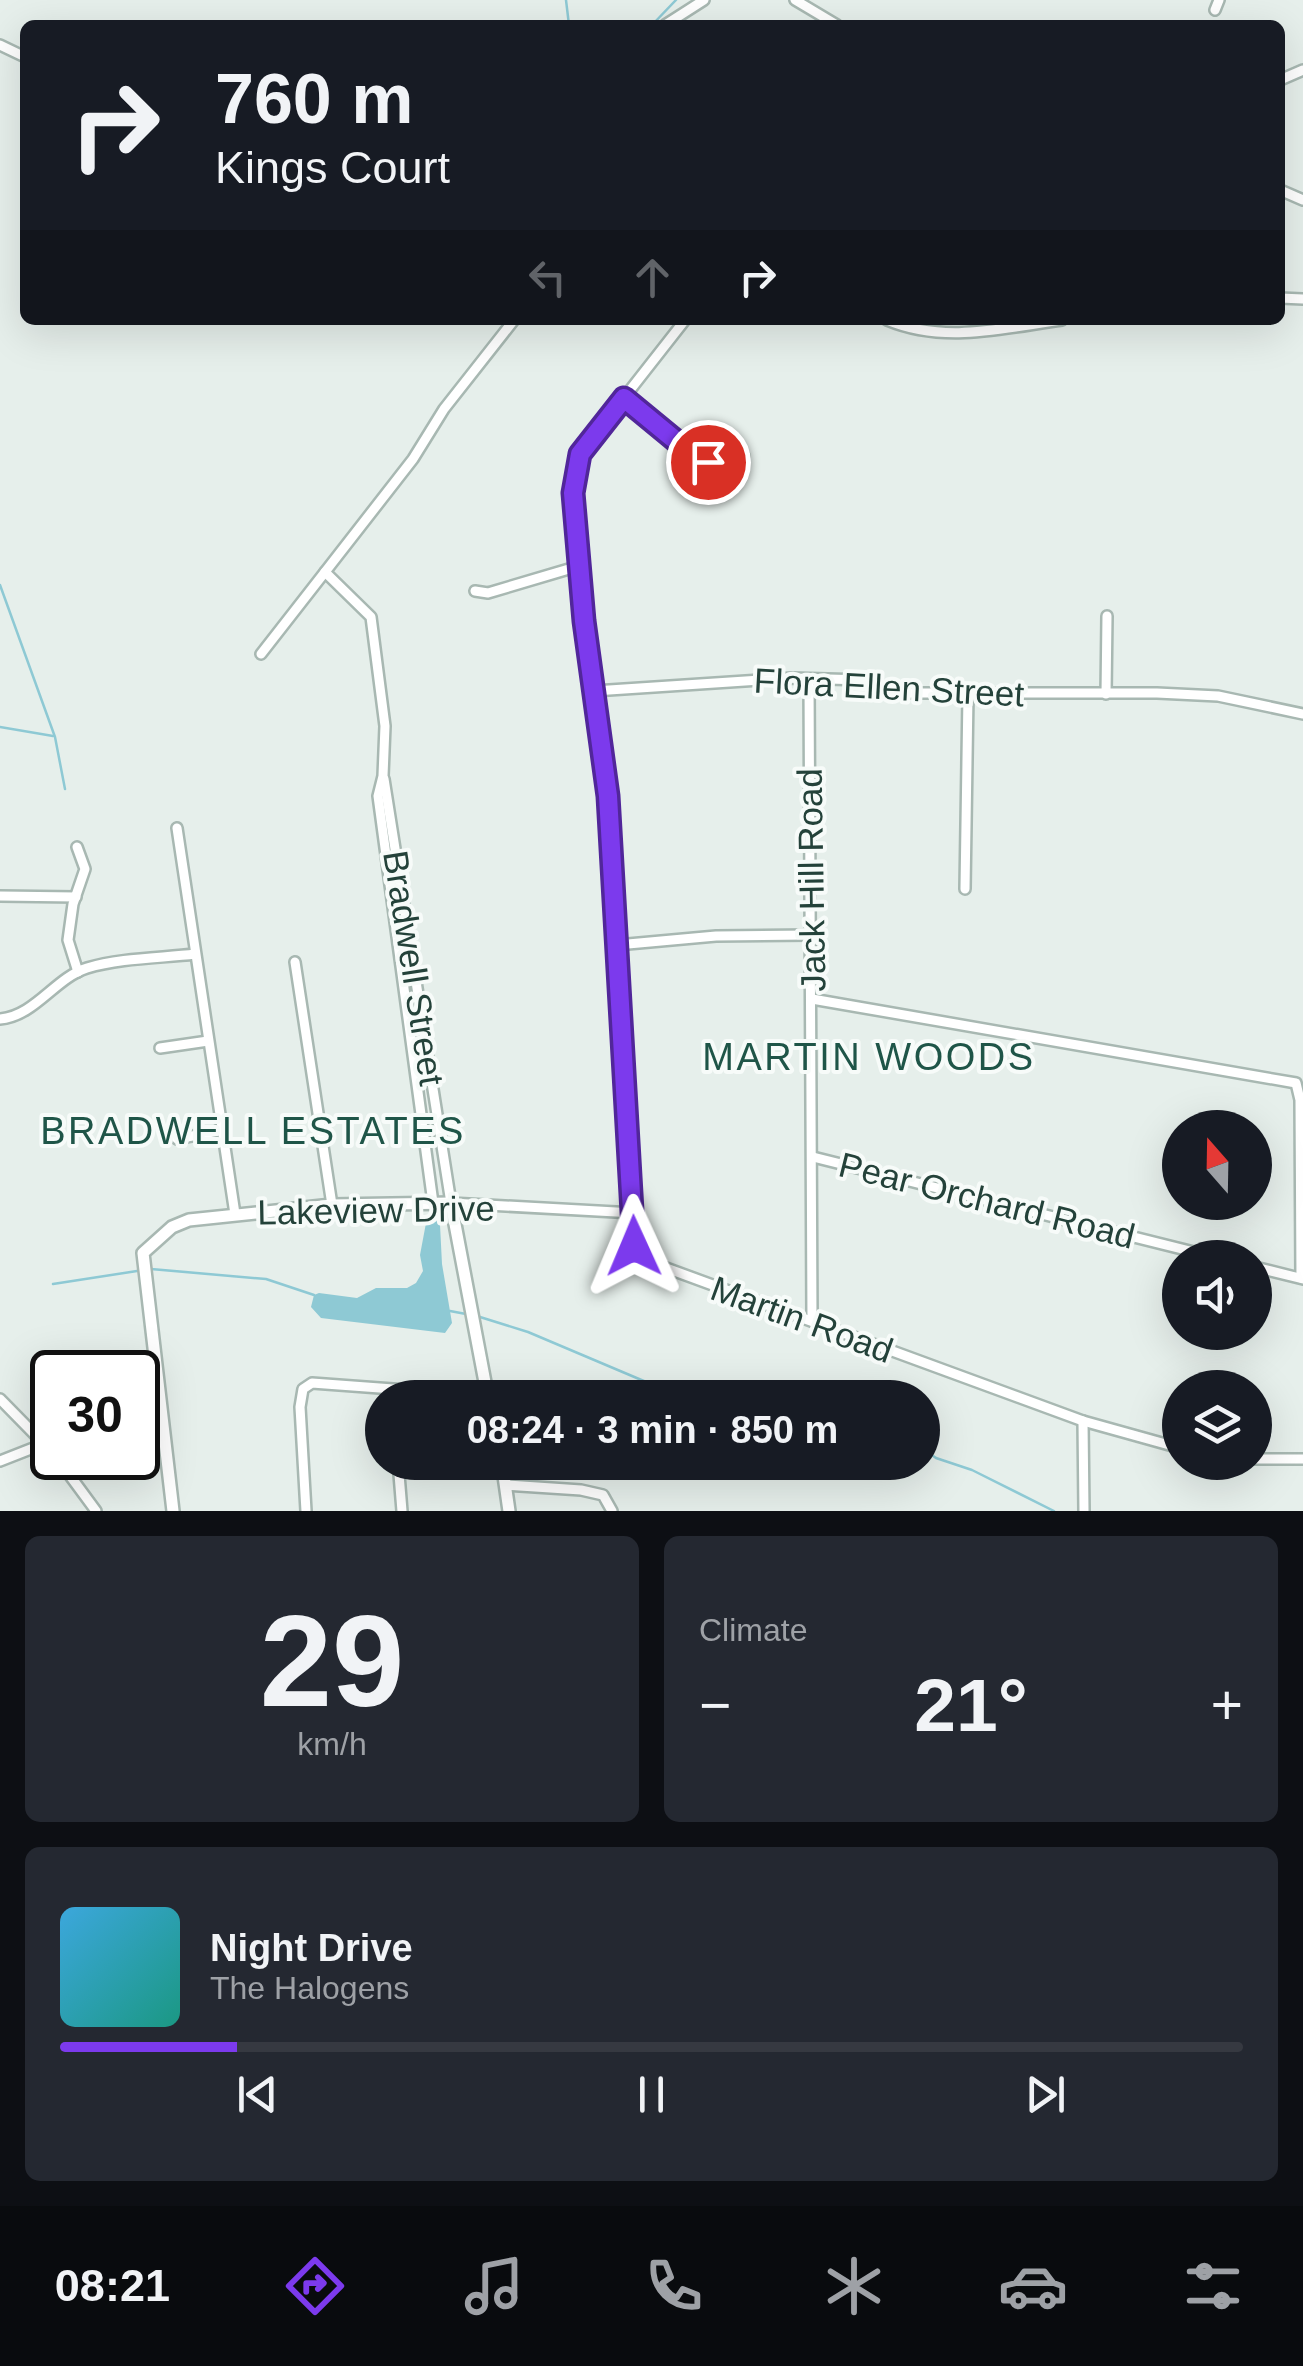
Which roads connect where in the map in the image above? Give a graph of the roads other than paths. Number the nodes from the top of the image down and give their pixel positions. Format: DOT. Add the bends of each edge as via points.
graph roads {
  1 [pos="704,0"];
  2 [pos="795,0"];
  3 [pos="673,20"];
  4 [pos="829,20"];
  5 [pos="510,325"];
  6 [pos="681,325"];
  7 [pos="900,325"];
  8 [pos="1025,325"];
  9 [pos="624,398"];
  10 [pos="744,456"];
  11 [pos="579,566"];
  12 [pos="326,572"];
  13 [pos="474,590"];
  14 [pos="1107,616"];
  15 [pos="261,654"];
  16 [pos="809,679"];
  17 [pos="594,691"];
  18 [pos="968,694"];
  19 [pos="1106,694"];
  20 [pos="1303,714"];
  21 [pos="383,776"];
  22 [pos="177,828"];
  23 [pos="77,847"];
  24 [pos="965,889"];
  25 [pos="0,896"];
  26 [pos="76,897"];
  27 [pos="810,935"];
  28 [pos="617,945"];
  29 [pos="195,954"];
  30 [pos="295,962"];
  31 [pos="78,972"];
  32 [pos="812,999"];
  33 [pos="0,1018"];
  34 [pos="208,1041"];
  35 [pos="160,1048"];
  36 [pos="223,1130"];
  37 [pos="177,1139"];
  38 [pos="813,1157"];
  39 [pos="451,1203"];
  40 [pos="432,1204"];
  41 [pos="332,1205"];
  42 [pos="235,1214"];
  43 [pos="634,1214"];
  44 [pos="1162,1244"];
  45 [pos="1272,1271"];
  46 [pos="1302,1278"];
  47 [pos="812,1321"];
  48 [pos="485,1380"];
  49 [pos="365,1389"];
  50 [pos="0,1399"];
  51 [pos="1083,1421"];
  52 [pos="30,1429"];
  53 [pos="1162,1443"];
  54 [pos="30,1455"];
  55 [pos="1303,1459"];
  56 [pos="1272,1460"];
  57 [pos="0,1461"];
  58 [pos="73,1480"];
  59 [pos="399,1480"];
  60 [pos="505,1480"];
  61 [pos="506,1485"];
  62 [pos="96,1511"];
  63 [pos="173,1511"];
  64 [pos="306,1511"];
  65 [pos="402,1511"];
  66 [pos="509,1511"];
  67 [pos="612,1511"];
  68 [pos="1084,1511"];
  1 -- 3 [label="street"];
  2 -- 4 [label="street"];
  5 -- 12 [label="street"];
  6 -- 9 [label="street"];
  7 -- 8 [label="street" via="936,334"];
  9 -- 10 [label="street" via="708,462"];
  9 -- 11 [label="street" via="576,465"];
  11 -- 13 [label="street" via="488,593"];
  11 -- 17 [label="street"];
  12 -- 15 [label="street"];
  12 -- 21 [label="street, Bradwell Street" via="371,617 383,706"];
  14 -- 19 [label="street"];
  16 -- 17 [label="street, Flora Ellen Street"];
  16 -- 18 [label="street, Flora Ellen Street"];
  16 -- 27 [label="street, Jack Hill Road"];
  17 -- 28 [label="street"];
  18 -- 19 [label="street, Flora Ellen Street"];
  18 -- 24 [label="street"];
  19 -- 20 [label="street, Flora Ellen Street" via="1218,696"];
  21 -- 39 [label="street, Bradwell Street"];
  21 -- 40 [label="street, Bradwell Street" via="378,796"];
  22 -- 29 [label="street"];
  23 -- 26 [label="street" via="85,870"];
  25 -- 26 [label="street"];
  26 -- 31 [label="street" via="68,940"];
  27 -- 28 [label="street"];
  27 -- 32 [label="street, Jack Hill Road"];
  28 -- 43 [label="street"];
  29 -- 31 [label="street"];
  29 -- 34 [label="street"];
  30 -- 41 [label="street"];
  31 -- 33 [label="street" via="33,1005"];
  32 -- 38 [label="street, Jack Hill Road"];
  32 -- 46 [label="street" via="1296,1082"];
  34 -- 35 [label="street"];
  34 -- 36 [label="street"];
  36 -- 37 [label="street"];
  36 -- 42 [label="street"];
  38 -- 44 [label="street, Pear Orchard Road"];
  38 -- 47 [label="street, Jack Hill Road"];
  39 -- 40 [label="street, Lakeview Drive"];
  39 -- 43 [label="street, Lakeview Drive"];
  39 -- 48 [label="street, Bradwell Street"];
  40 -- 41 [label="street, Lakeview Drive"];
  41 -- 42 [label="street, Lakeview Drive"];
  42 -- 63 [label="street, Lakeview Drive" via="172,1227 143,1253"];
  43 -- 47 [label="street, Martin Road" via="639,1258"];
  45 -- 46 [label="street"];
  47 -- 51 [label="street, Martin Road"];
  49 -- 64 [label="street" via="312,1382 304,1389"];
  50 -- 52 [label="street"];
  51 -- 53 [label="street, Martin Road"];
  51 -- 68 [label="street"];
  54 -- 57 [label="street"];
  55 -- 56 [label="street"];
  58 -- 62 [label="street"];
  59 -- 65 [label="street"];
  60 -- 61 [label="street"];
  61 -- 66 [label="street"];
  61 -- 67 [label="street" via="602,1495"];
}
